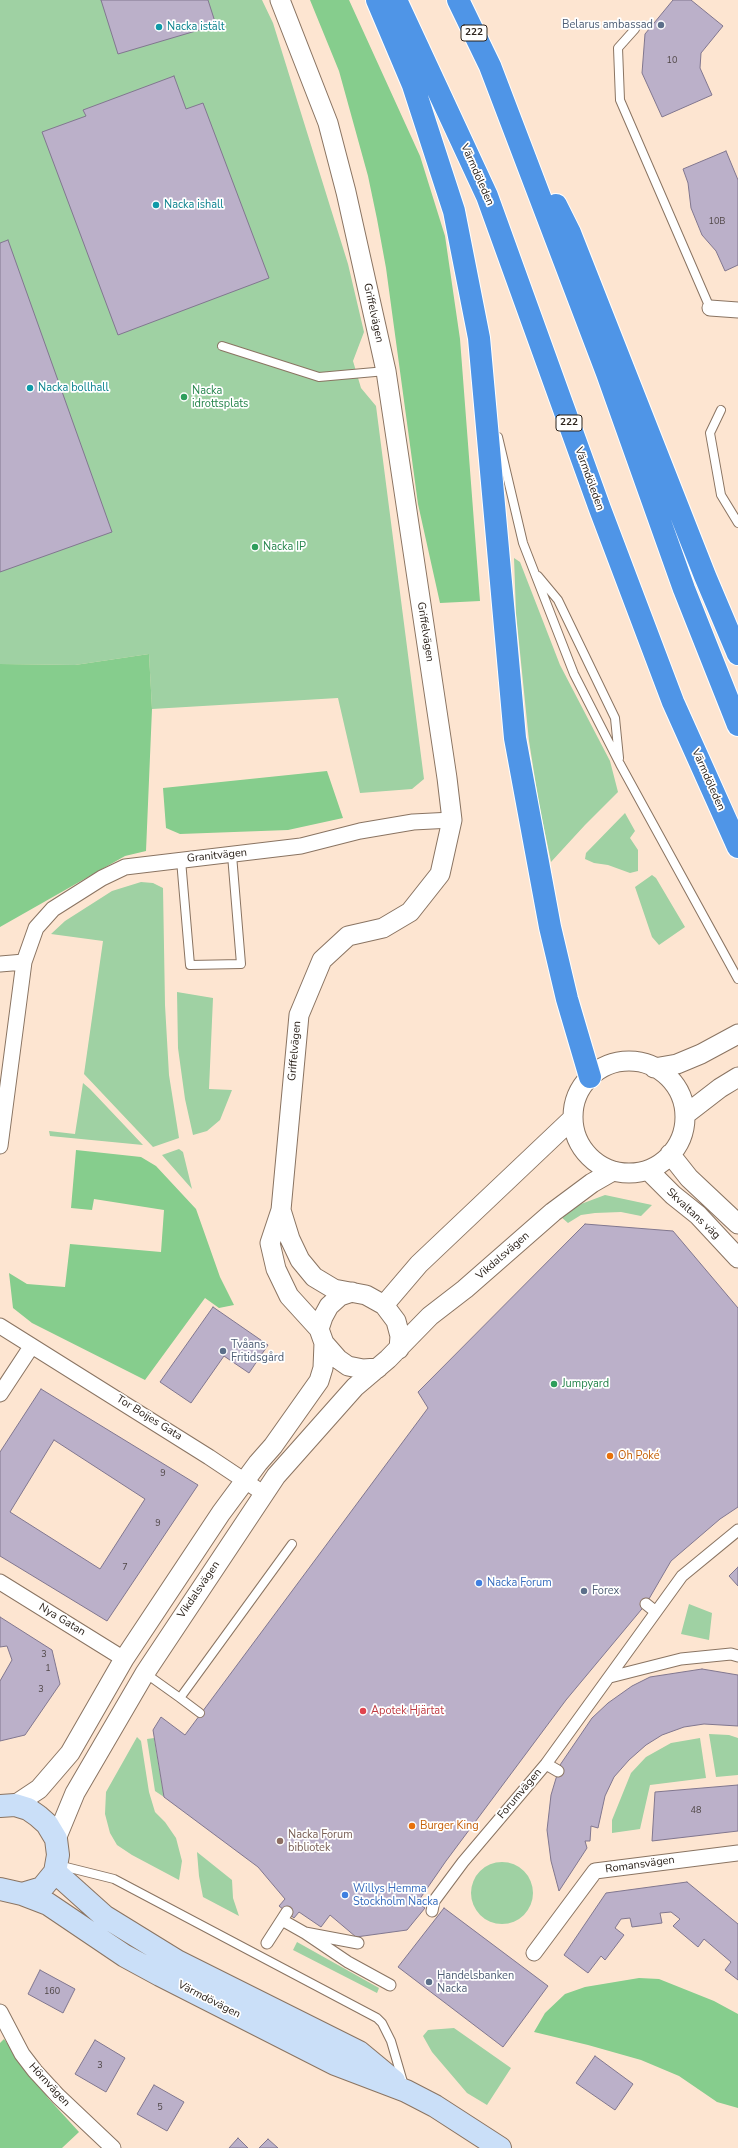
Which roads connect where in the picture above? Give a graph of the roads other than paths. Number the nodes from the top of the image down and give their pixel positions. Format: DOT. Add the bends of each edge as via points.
graph roads {
  1 [pos="280,0"];
  2 [pos="376,0"];
  3 [pos="396,0"];
  4 [pos="458,0"];
  5 [pos="635,30"];
  6 [pos="490,66"];
  7 [pos="710,308"];
  8 [pos="738,310"];
  9 [pos="479,338"];
  10 [pos="222,346"];
  11 [pos="386,371"];
  12 [pos="721,410"];
  13 [pos="738,522"];
  14 [pos="533,569"];
  15 [pos="738,654"];
  16 [pos="738,725"];
  17 [pos="620,764"];
  18 [pos="452,820"];
  19 [pos="738,847"];
  20 [pos="232,856"];
  21 [pos="181,860"];
  22 [pos="24,962"];
  23 [pos="0,964"];
  24 [pos="738,979"];
  25 [pos="738,1034"];
  26 [pos="654,1068"];
  27 [pos="590,1077"];
  28 [pos="738,1078"];
  29 [pos="684,1115"];
  30 [pos="572,1119"];
  31 [pos="0,1146"];
  32 [pos="670,1154"];
  33 [pos="648,1170"];
  34 [pos="613,1171"];
  35 [pos="281,1210"];
  36 [pos="738,1224"];
  37 [pos="738,1258"];
  38 [pos="352,1292"];
  39 [pos="384,1304"];
  40 [pos="0,1326"];
  41 [pos="322,1336"];
  42 [pos="32,1347"];
  43 [pos="399,1349"];
  44 [pos="378,1368"];
  45 [pos="0,1394"];
  46 [pos="245,1480"];
  47 [pos="263,1493"];
  48 [pos="738,1530"];
  49 [pos="292,1544"];
  50 [pos="0,1582"];
  51 [pos="646,1604"];
  52 [pos="656,1612"];
  53 [pos="738,1656"];
  54 [pos="124,1659"];
  55 [pos="144,1672"];
  56 [pos="610,1677"];
  57 [pos="180,1698"];
  58 [pos="200,1714"];
  59 [pos="546,1764"];
  60 [pos="558,1771"];
  61 [pos="8,1806"];
  62 [pos="56,1839"];
  63 [pos="738,1853"];
  64 [pos="56,1868"];
  65 [pos="6,1893"];
  66 [pos="432,1911"];
  67 [pos="305,1933"];
  68 [pos="267,1943"];
  69 [pos="358,1943"];
  70 [pos="534,1953"];
  71 [pos="390,1985"];
  72 [pos="0,2012"];
  73 [pos="406,2091"];
  74 [pos="113,2148"];
  75 [pos="500,2148"];
  1 -- 11 [label="street, Griffelvägen" via="328,123 348,199"];
  2 -- 9 [label="highway" via="413,85 454,211"];
  3 -- 19 [label="highway, Värmdöleden / 222" via="487,196 673,702"];
  4 -- 6 [label="highway, 222"];
  5 -- 7 [label="lane" via="618,48 620,100"];
  6 -- 15 [label="highway" via="570,233"];
  6 -- 16 [label="highway, 222" via="607,373 684,589"];
  7 -- 8 [label="street"];
  9 -- 14 [label="lane" via="502,461 523,543"];
  9 -- 27 [label="highway" via="515,738 550,927 567,1000"];
  10 -- 11 [label="lane" via="319,377"];
  11 -- 18 [label="street, Griffelvägen"];
  12 -- 13 [label="lane" via="710,433 721,495"];
  14 -- 17 [label="lane" via="574,674"];
  14 -- 17 [label="lane" via="558,600 614,718"];
  17 -- 24 [label="lane"];
  18 -- 20 [label="street, Granitvägen" via="413,822 301,846"];
  18 -- 35 [label="street, Griffelvägen" via="440,874 410,912 383,928 348,936 322,960 298,1015"];
  20 -- 21 [label="street, Granitvägen"];
  20 -- 21 [label="lane" via="241,964 190,964"];
  21 -- 22 [label="street, Granitvägen" via="125,867 53,909 36,928"];
  22 -- 23 [label="street"];
  22 -- 31 [label="street, Granitvägen"];
  25 -- 26 [label="street" via="677,1064"];
  26 -- 27 [label="street" via="644,1063 621,1062 609,1064"];
  26 -- 29 [label="street" via="664,1074 679,1092"];
  27 -- 30 [label="street" via="577,1096"];
  28 -- 29 [label="street"];
  29 -- 32 [label="street" via="682,1136"];
  30 -- 34 [label="street" via="584,1151 602,1166"];
  30 -- 39 [label="street" via="419,1264"];
  32 -- 33 [label="street"];
  32 -- 36 [label="street" via="689,1178"];
  33 -- 34 [label="street" via="636,1173"];
  33 -- 37 [label="street, Skvaltans väg" via="698,1215"];
  34 -- 43 [label="street, Vikdalsvägen" via="553,1212 466,1289 430,1316"];
  35 -- 38 [label="street, Griffelvägen" via="300,1260 314,1277 334,1289"];
  35 -- 41 [label="street, Griffelvägen" via="270,1243 276,1269 289,1296"];
  38 -- 39 [label="street" via="366,1295"];
  38 -- 41 [label="street" via="340,1296 329,1306 323,1317"];
  39 -- 43 [label="street" via="396,1321 400,1336"];
  40 -- 42 [label="street, Tor Boijes Gata"];
  41 -- 44 [label="street" via="338,1359 348,1366"];
  41 -- 46 [label="street" via="323,1368 319,1381 273,1446"];
  42 -- 45 [label="street"];
  42 -- 46 [label="street, Tor Boijes Gata"];
  43 -- 44 [label="street, Vikdalsvägen"];
  44 -- 47 [label="street, Vikdalsvägen" via="355,1387 329,1415"];
  46 -- 47 [label="street, Tor Boijes Gata"];
  46 -- 54 [label="street"];
  47 -- 55 [label="street, Vikdalsvägen"];
  48 -- 52 [label="street, Forumvägen" via="682,1576"];
  49 -- 57 [label="lane"];
  50 -- 54 [label="street, Nya Gatan"];
  51 -- 52 [label="street"];
  52 -- 56 [label="street, Forumvägen"];
  53 -- 56 [label="street" via="731,1654 681,1659"];
  54 -- 61 [label="street" via="57,1771 39,1789"];
  55 -- 57 [label="lane"];
  55 -- 62 [label="street, Vikdalsvägen" via="75,1793"];
  56 -- 59 [label="street, Forumvägen"];
  57 -- 58 [label="lane"];
  59 -- 60 [label="street"];
  59 -- 66 [label="street, Forumvägen" via="463,1862 434,1901"];
  61 -- 62 [label="main road" via="28,1809 47,1824"];
  62 -- 64 [label="main road"];
  63 -- 70 [label="street, Romansvägen" via="595,1871"];
  64 -- 65 [label="main road" via="42,1888"];
  64 -- 73 [label="main road, Värmdövägen" via="104,1916 177,1961 359,2052"];
  64 -- 73 [label="lane" via="114,1878 377,2018 391,2041"];
  65 -- 73 [label="main road, Värmdövägen" via="48,1904 125,1956 160,1976 342,2067"];
  67 -- 68 [label="street" via="284,1916"];
  67 -- 69 [label="street"];
  67 -- 71 [label="street" via="348,1962"];
  72 -- 74 [label="street, Hörnvägen" via="22,2054 35,2071"];
  73 -- 75 [label="main road, Värmdövägen" via="435,2106"];
}
